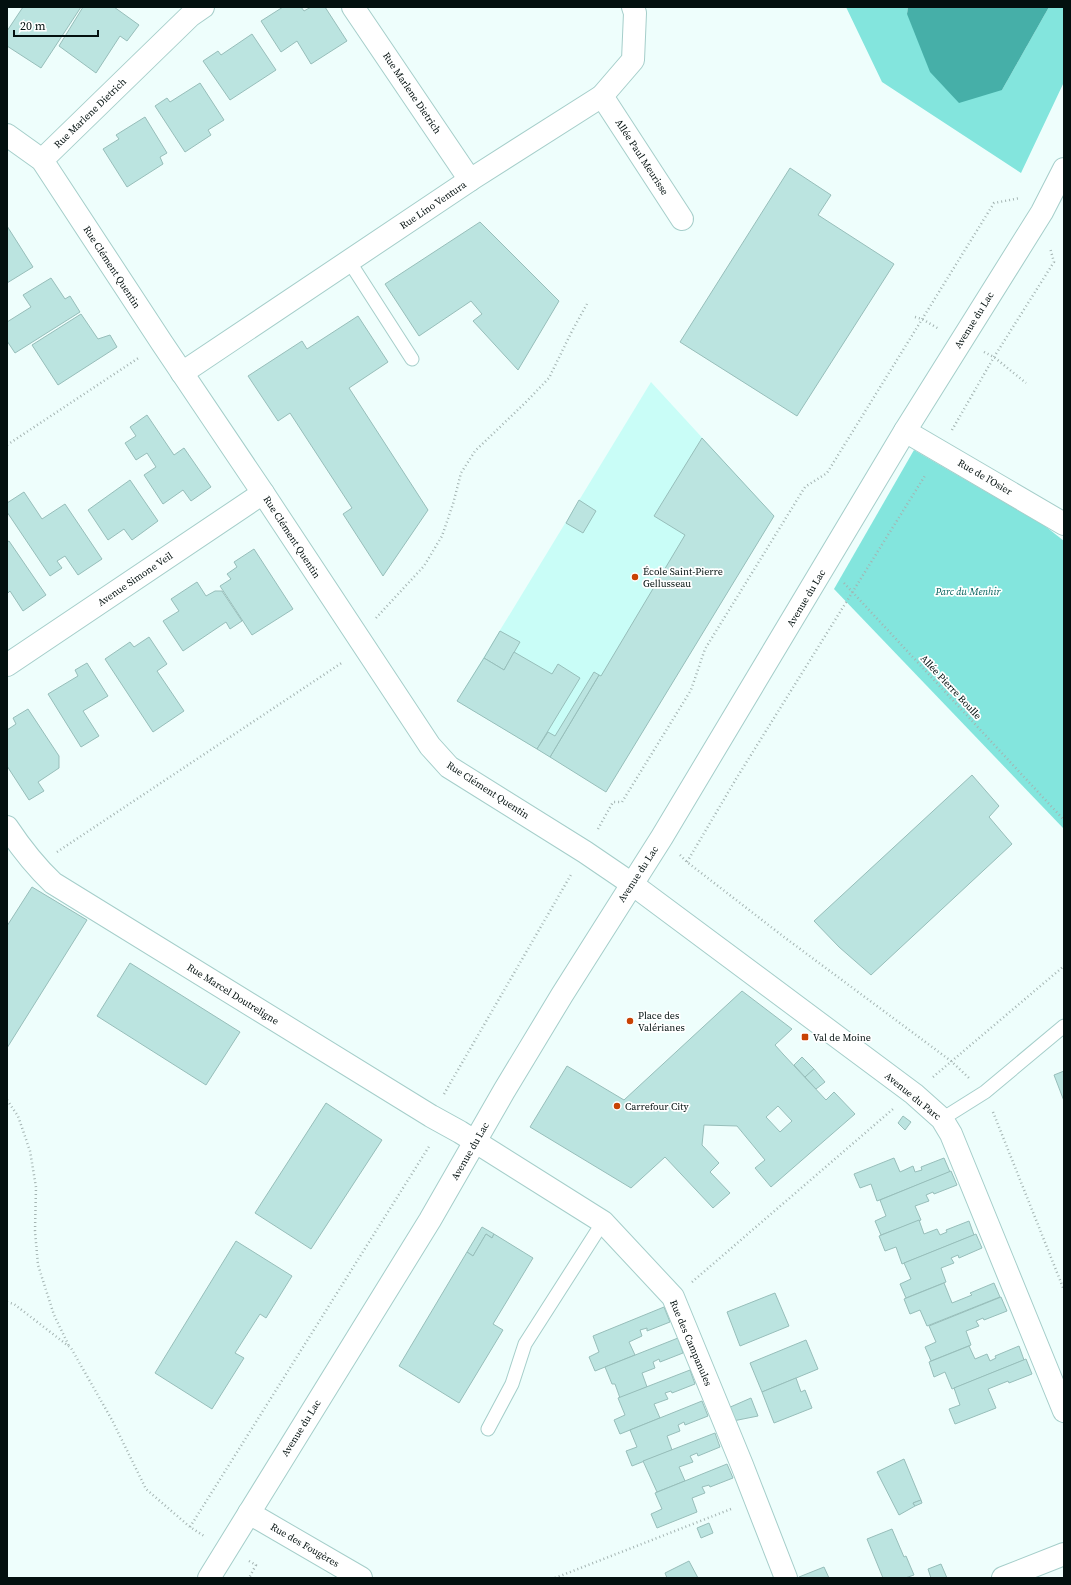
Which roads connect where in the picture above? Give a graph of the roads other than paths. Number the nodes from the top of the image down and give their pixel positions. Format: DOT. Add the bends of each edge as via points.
graph roads {
  1 [pos="353,7"];
  2 [pos="633,7"];
  3 [pos="190,10"];
  4 [pos="602,96"];
  5 [pos="7,135"];
  6 [pos="42,160"];
  7 [pos="1064,168"];
  8 [pos="470,180"];
  9 [pos="682,218"];
  10 [pos="349,261"];
  11 [pos="412,359"];
  12 [pos="182,373"];
  13 [pos="905,431"];
  14 [pos="263,493"];
  15 [pos="1064,524"];
  16 [pos="7,665"];
  17 [pos="7,827"];
  18 [pos="632,884"];
  19 [pos="1064,1026"];
  20 [pos="942,1119"];
  21 [pos="475,1142"];
  22 [pos="603,1222"];
  23 [pos="1064,1411"];
  24 [pos="488,1429"];
  25 [pos="249,1513"];
  26 [pos="1064,1554"];
  27 [pos="208,1578"];
  28 [pos="361,1578"];
  29 [pos="786,1578"];
  30 [pos="1003,1578"];
  1 -- 8 [label="street, Rue Marlene Dietrich"];
  2 -- 4 [label="street, Rue Lino Ventura" via="633,60"];
  3 -- 6 [label="street, Rue Marlene Dietrich"];
  4 -- 8 [label="street, Rue Lino Ventura"];
  4 -- 9 [label="street, Allée Paul Meurisse"];
  5 -- 6 [label="street, Rue Clément Quentin"];
  6 -- 12 [label="street, Rue Clément Quentin"];
  7 -- 13 [label="street, Avenue du Lac" via="1042,212"];
  8 -- 10 [label="street, Rue Lino Ventura"];
  10 -- 11 [label="lane"];
  10 -- 12 [label="street, Rue Lino Ventura"];
  12 -- 14 [label="street, Rue Clément Quentin"];
  13 -- 15 [label="street, Rue de l’Osier"];
  13 -- 18 [label="street, Avenue du Lac"];
  14 -- 16 [label="street, Avenue Simone Veil"];
  14 -- 18 [label="street, Rue Clément Quentin" via="430,746 450,767"];
  17 -- 21 [label="street, Rue Marcel Doutreligne" via="31,861 53,883"];
  18 -- 20 [label="street, Avenue du Parc" via="914,1094"];
  18 -- 21 [label="street, Avenue du Lac" via="562,994"];
  19 -- 20 [label="lane" via="985,1092"];
  20 -- 23 [label="street, Avenue du Parc" via="951,1134"];
  21 -- 22 [label="street, Rue des Campanules"];
  21 -- 25 [label="street, Avenue du Lac" via="430,1220"];
  22 -- 24 [label="lane" via="525,1344 512,1384"];
  22 -- 29 [label="street, Rue des Campanules" via="673,1297"];
  25 -- 27 [label="street, Avenue du Lac"];
  25 -- 28 [label="street, Rue des Fougères"];
  26 -- 30 [label="street"];
}
